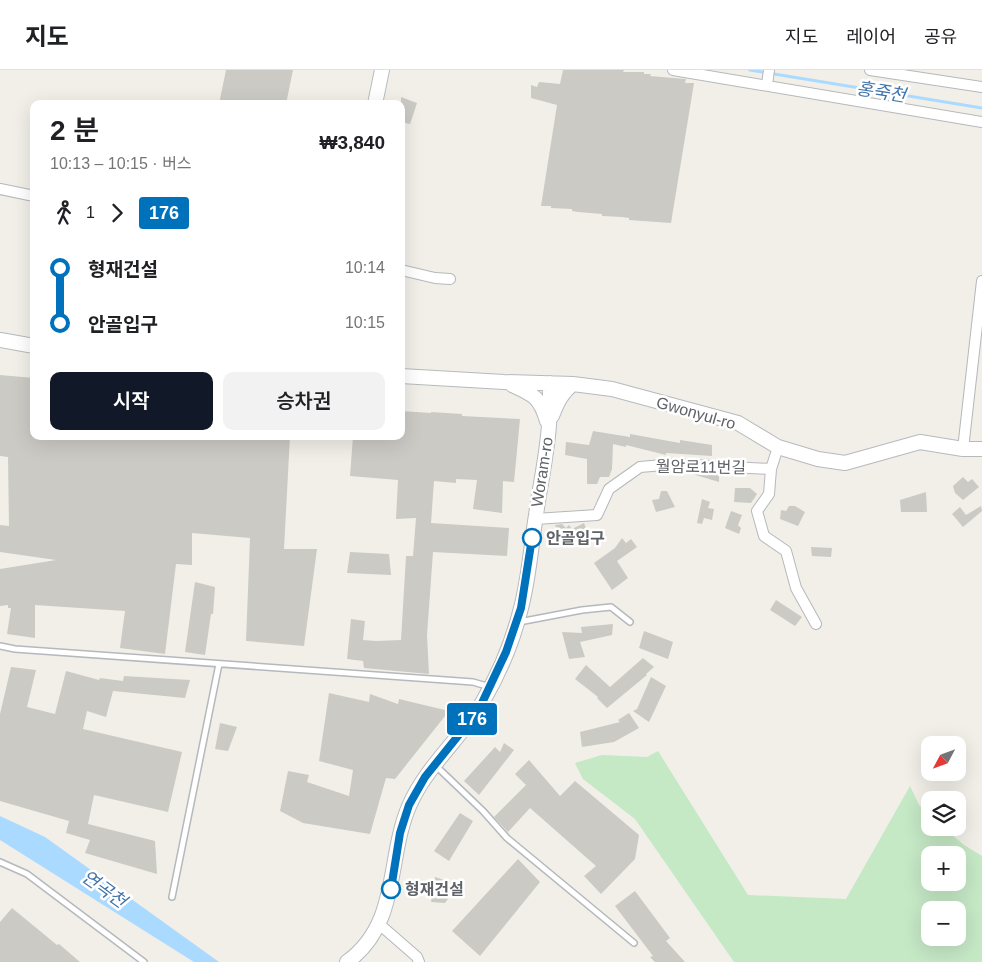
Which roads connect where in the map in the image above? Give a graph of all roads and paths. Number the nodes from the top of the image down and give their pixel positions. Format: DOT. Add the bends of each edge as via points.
graph roads {
  1 [pos="382,70"];
  2 [pos="673,70"];
  3 [pos="769,70"];
  4 [pos="870,70"];
  5 [pos="767,85"];
  6 [pos="982,87"];
  7 [pos="375,100"];
  8 [pos="982,122"];
  9 [pos="0,189"];
  10 [pos="30,195"];
  11 [pos="405,271"];
  12 [pos="450,279"];
  13 [pos="982,281"];
  14 [pos="0,340"];
  15 [pos="30,345"];
  16 [pos="405,375"];
  17 [pos="504,382"];
  18 [pos="550,383"];
  19 [pos="573,384"];
  20 [pos="549,426"];
  21 [pos="778,447"];
  22 [pos="982,448"];
  23 [pos="962,449"];
  24 [pos="770,470"];
  25 [pos="535,519"];
  26 [pos="630,622"];
  27 [pos="516,623"];
  28 [pos="816,624"];
  29 [pos="0,646"];
  30 [pos="219,664"];
  31 [pos="491,688"];
  32 [pos="435,765"];
  33 [pos="0,862"];
  34 [pos="172,897"];
  35 [pos="378,924"];
  36 [pos="634,942"];
  37 [pos="144,962"];
  38 [pos="347,962"];
  39 [pos="419,962"];
  1 -- 7 [label="main road"];
  2 -- 5 [label="street"];
  3 -- 5 [label="street"];
  4 -- 6 [label="street"];
  5 -- 8 [label="street"];
  9 -- 10 [label="street"];
  11 -- 12 [label="street"];
  13 -- 23 [label="street"];
  14 -- 15 [label="main road"];
  16 -- 17 [label="main road, Gwonyul-ro"];
  17 -- 18 [label="main road, Gwonyul-ro"];
  17 -- 20 [label="main road" via="537,398"];
  18 -- 19 [label="main road, Gwonyul-ro"];
  18 -- 20 [label="main road, Woram-ro"];
  19 -- 20 [label="main road" via="559,398"];
  19 -- 21 [label="main road, Gwonyul-ro" via="612,388 738,423"];
  20 -- 25 [label="main road, Woram-ro"];
  21 -- 23 [label="main road, Gwonyul-ro" via="845,463 920,442"];
  21 -- 24 [label="street, 월암로11번길"];
  22 -- 23 [label="main road, Gwonyul-ro"];
  24 -- 25 [label="street, 월암로11번길" via="675,464 640,467 609,489 597,515"];
  24 -- 28 [label="street, 월암로11번길" via="769,494 758,511 764,536 786,551 796,588"];
  25 -- 27 [label="main road, Woram-ro" via="525,590"];
  26 -- 27 [label="lane" via="611,607"];
  27 -- 31 [label="main road, Woram-ro"];
  29 -- 30 [label="lane"];
  30 -- 31 [label="lane" via="473,682"];
  30 -- 34 [label="lane"];
  31 -- 32 [label="main road, Woram-ro"];
  32 -- 35 [label="main road, Woram-ro" via="416,792 404,820 391,887"];
  32 -- 36 [label="lane" via="507,838"];
  33 -- 37 [label="lane" via="27,874"];
  35 -- 38 [label="main road, Woram-ro"];
  35 -- 39 [label="street" via="417,956"];
}
